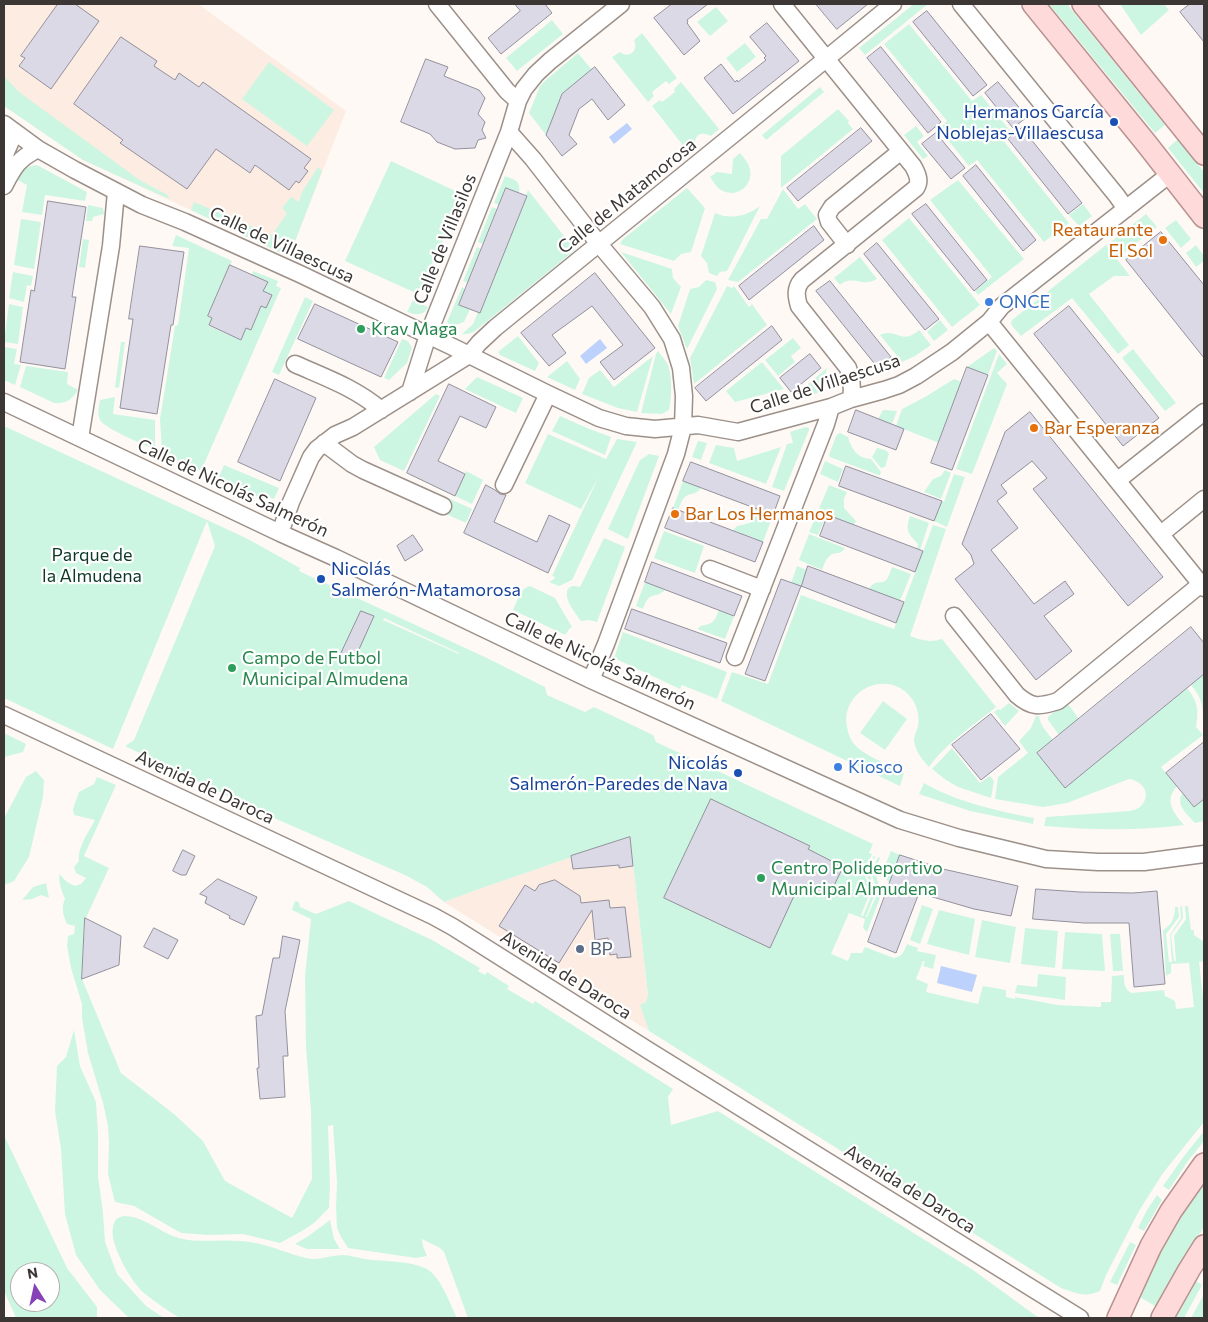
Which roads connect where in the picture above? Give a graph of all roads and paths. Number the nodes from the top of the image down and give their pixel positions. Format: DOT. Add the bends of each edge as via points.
graph roads {
  1 [pos="436,4"];
  2 [pos="621,4"];
  3 [pos="782,4"];
  4 [pos="893,4"];
  5 [pos="960,4"];
  6 [pos="1033,4"];
  7 [pos="1083,4"];
  8 [pos="826,59"];
  9 [pos="518,101"];
  10 [pos="9,128"];
  11 [pos="509,132"];
  12 [pos="38,149"];
  13 [pos="901,151"];
  14 [pos="1204,154"];
  15 [pos="4,164"];
  16 [pos="1170,174"];
  17 [pos="4,186"];
  18 [pos="116,192"];
  19 [pos="142,205"];
  20 [pos="1126,209"];
  21 [pos="1204,216"];
  22 [pos="599,244"];
  23 [pos="847,245"];
  24 [pos="111,246"];
  25 [pos="989,322"];
  26 [pos="428,335"];
  27 [pos="469,355"];
  28 [pos="295,364"];
  29 [pos="410,392"];
  30 [pos="548,394"];
  31 [pos="851,398"];
  32 [pos="4,402"];
  33 [pos="830,408"];
  34 [pos="381,410"];
  35 [pos="1204,412"];
  36 [pos="683,427"];
  37 [pos="80,438"];
  38 [pos="324,443"];
  39 [pos="1118,480"];
  40 [pos="504,485"];
  41 [pos="1204,499"];
  42 [pos="443,506"];
  43 [pos="280,533"];
  44 [pos="1161,534"];
  45 [pos="710,569"];
  46 [pos="1203,586"];
  47 [pos="762,588"];
  48 [pos="954,616"];
  49 [pos="735,657"];
  50 [pos="591,680"];
  51 [pos="4,715"];
  52 [pos="1204,854"];
  53 [pos="1204,1164"];
  54 [pos="1204,1246"];
  55 [pos="1080,1318"];
  56 [pos="1118,1318"];
  57 [pos="1162,1318"];
  1 -- 9 [label="street"];
  2 -- 9 [label="street, Calle de Villasilos" via="536,74"];
  3 -- 8 [label="street"];
  4 -- 8 [label="street, Calle de Matamorosa"];
  5 -- 20 [label="street"];
  6 -- 16 [label="main road"];
  7 -- 14 [label="main road"];
  8 -- 13 [label="street"];
  8 -- 22 [label="street, Calle de Matamorosa"];
  9 -- 11 [label="street, Calle de Villasilos"];
  10 -- 12 [label="street, Calle de Villaescusa"];
  10 -- 15 [label="street"];
  11 -- 22 [label="street"];
  11 -- 26 [label="street, Calle de Villasilos"];
  12 -- 17 [label="street" via="15,164"];
  12 -- 18 [label="street, Calle de Villaescusa"];
  13 -- 23 [label="street" via="916,172 919,184"];
  13 -- 23 [label="street" via="828,211 826,216"];
  16 -- 20 [label="street, Calle de Villaescusa"];
  16 -- 21 [label="main road"];
  18 -- 19 [label="street, Calle de Villaescusa"];
  18 -- 24 [label="street"];
  19 -- 24 [label="street" via="130,210 120,220"];
  19 -- 26 [label="street, Calle de Villaescusa"];
  20 -- 25 [label="street, Calle de Villaescusa" via="1002,306"];
  22 -- 27 [label="street, Calle de Matamorosa" via="495,328"];
  22 -- 36 [label="street" via="652,307 672,339 681,368"];
  23 -- 31 [label="street" via="802,280 796,297 799,306 848,368 852,378"];
  24 -- 37 [label="street"];
  25 -- 31 [label="street, Calle de Villaescusa" via="916,376 899,385"];
  25 -- 39 [label="street"];
  26 -- 27 [label="street, Calle de Villaescusa"];
  26 -- 29 [label="street, Calle de Villasilos"];
  27 -- 29 [label="street, Calle de Matamorosa"];
  27 -- 30 [label="street, Calle de Villaescusa"];
  28 -- 34 [label="street" via="359,393"];
  29 -- 34 [label="street, Calle de Matamorosa"];
  30 -- 36 [label="street, Calle de Villaescusa" via="599,418 626,426"];
  30 -- 40 [label="street"];
  31 -- 33 [label="street, Calle de Villaescusa"];
  32 -- 37 [label="street, Calle de Nicolás Salmerón"];
  33 -- 36 [label="street, Calle de Villaescusa" via="738,432 698,425"];
  33 -- 47 [label="street"];
  34 -- 38 [label="street, Calle de Matamorosa"];
  35 -- 39 [label="street"];
  36 -- 50 [label="street" via="676,454"];
  37 -- 43 [label="street, Calle de Nicolás Salmerón"];
  38 -- 42 [label="street" via="352,464"];
  38 -- 43 [label="street, Calle de Matamorosa" via="311,457"];
  39 -- 44 [label="street"];
  41 -- 44 [label="street"];
  43 -- 50 [label="street, Calle de Nicolás Salmerón"];
  44 -- 46 [label="street"];
  45 -- 47 [label="street"];
  46 -- 48 [label="street" via="1058,701 1037,706 1027,704 1017,695"];
  47 -- 49 [label="street"];
  50 -- 52 [label="street, Calle de Nicolás Salmerón" via="900,820 959,838 1046,859 1144,862"];
  51 -- 55 [label="street, Avenida de Daroca" via="453,927"];
  53 -- 56 [label="main road" via="1151,1246"];
  54 -- 57 [label="main road"];
}
